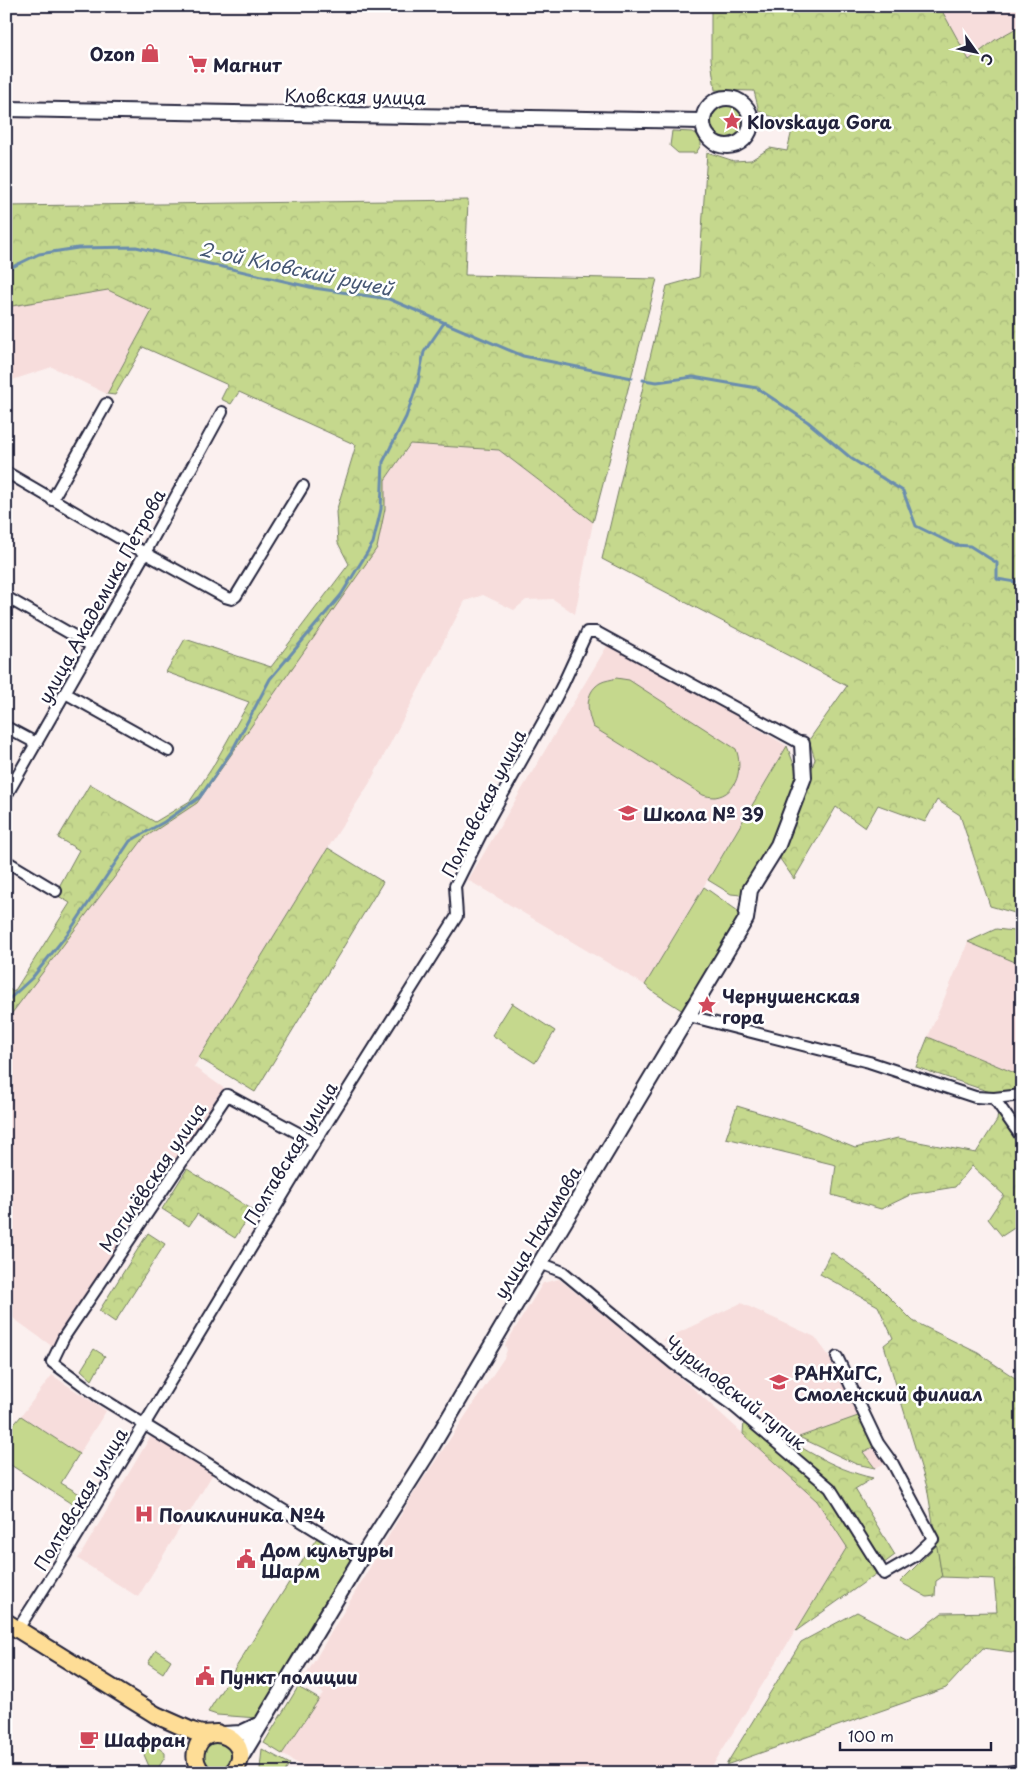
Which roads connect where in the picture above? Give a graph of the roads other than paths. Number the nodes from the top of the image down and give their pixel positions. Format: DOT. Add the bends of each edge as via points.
graph roads {
  1 [pos="6,109"];
  2 [pos="702,121"];
  3 [pos="106,404"];
  4 [pos="222,412"];
  5 [pos="6,472"];
  6 [pos="303,486"];
  7 [pos="52,500"];
  8 [pos="145,553"];
  9 [pos="6,597"];
  10 [pos="92,646"];
  11 [pos="65,694"];
  12 [pos="6,727"];
  13 [pos="36,743"];
  14 [pos="802,744"];
  15 [pos="169,751"];
  16 [pos="6,796"];
  17 [pos="6,861"];
  18 [pos="56,891"];
  19 [pos="689,1016"];
  20 [pos="1022,1095"];
  21 [pos="994,1098"];
  22 [pos="1022,1138"];
  23 [pos="315,1142"];
  24 [pos="540,1263"];
  25 [pos="837,1358"];
  26 [pos="144,1425"];
  27 [pos="361,1558"];
  28 [pos="12,1625"];
  29 [pos="156,1715"];
  30 [pos="260,1724"];
  31 [pos="220,1734"];
  32 [pos="238,1768"];
  33 [pos="199,1769"];
  34 [pos="1022,1770"];
  35 [pos="1000,1773"];
  1 -- 2 [label="street, Кловская улица"];
  3 -- 7 [label="street"];
  4 -- 8 [label="street, улица Академика Петрова"];
  5 -- 7 [label="street"];
  6 -- 8 [label="street" via="232,599"];
  7 -- 8 [label="street"];
  8 -- 10 [label="street, улица Академика Петрова"];
  9 -- 10 [label="street"];
  10 -- 11 [label="street, улица Академика Петрова"];
  11 -- 13 [label="street, улица Академика Петрова"];
  11 -- 15 [label="street"];
  12 -- 13 [label="street"];
  13 -- 16 [label="street, улица Академика Петрова"];
  14 -- 19 [label="street, улица Нахимова" via="804,777 778,845 750,890 746,919"];
  14 -- 23 [label="street, Полтавская улица" via="596,632 586,632 564,684 485,826 456,886 457,916"];
  17 -- 18 [label="street"];
  19 -- 21 [label="street" via="869,1062 975,1097"];
  19 -- 24 [label="street, улица Нахимова"];
  20 -- 21 [label="street"];
  21 -- 22 [label="street"];
  23 -- 26 [label="street, Полтавская улица"];
  23 -- 26 [label="street, Могилёвская улица" via="227,1095 64,1338 52,1362"];
  24 -- 25 [label="street, Чуриловский тупик" via="563,1272 674,1364 732,1405 830,1488 884,1574 915,1556 933,1539 893,1464 878,1443"];
  24 -- 27 [label="street, улица Нахимова" via="428,1453"];
  26 -- 27 [label="street"];
  26 -- 28 [label="street, Полтавская улица" via="66,1554"];
  27 -- 30 [label="street, улица Нахимова"];
  28 -- 29 [label="main road"];
  29 -- 31 [label="main road" via="202,1734"];
  29 -- 33 [label="main road" via="184,1741"];
  30 -- 31 [label="street" via="241,1733"];
  30 -- 32 [label="street, улица Нахимова"];
  31 -- 32 [label="main road" via="233,1740 238,1747"];
  31 -- 33 [label="main road" via="208,1735 201,1740 197,1748"];
  34 -- 35 [label="street"];
}
